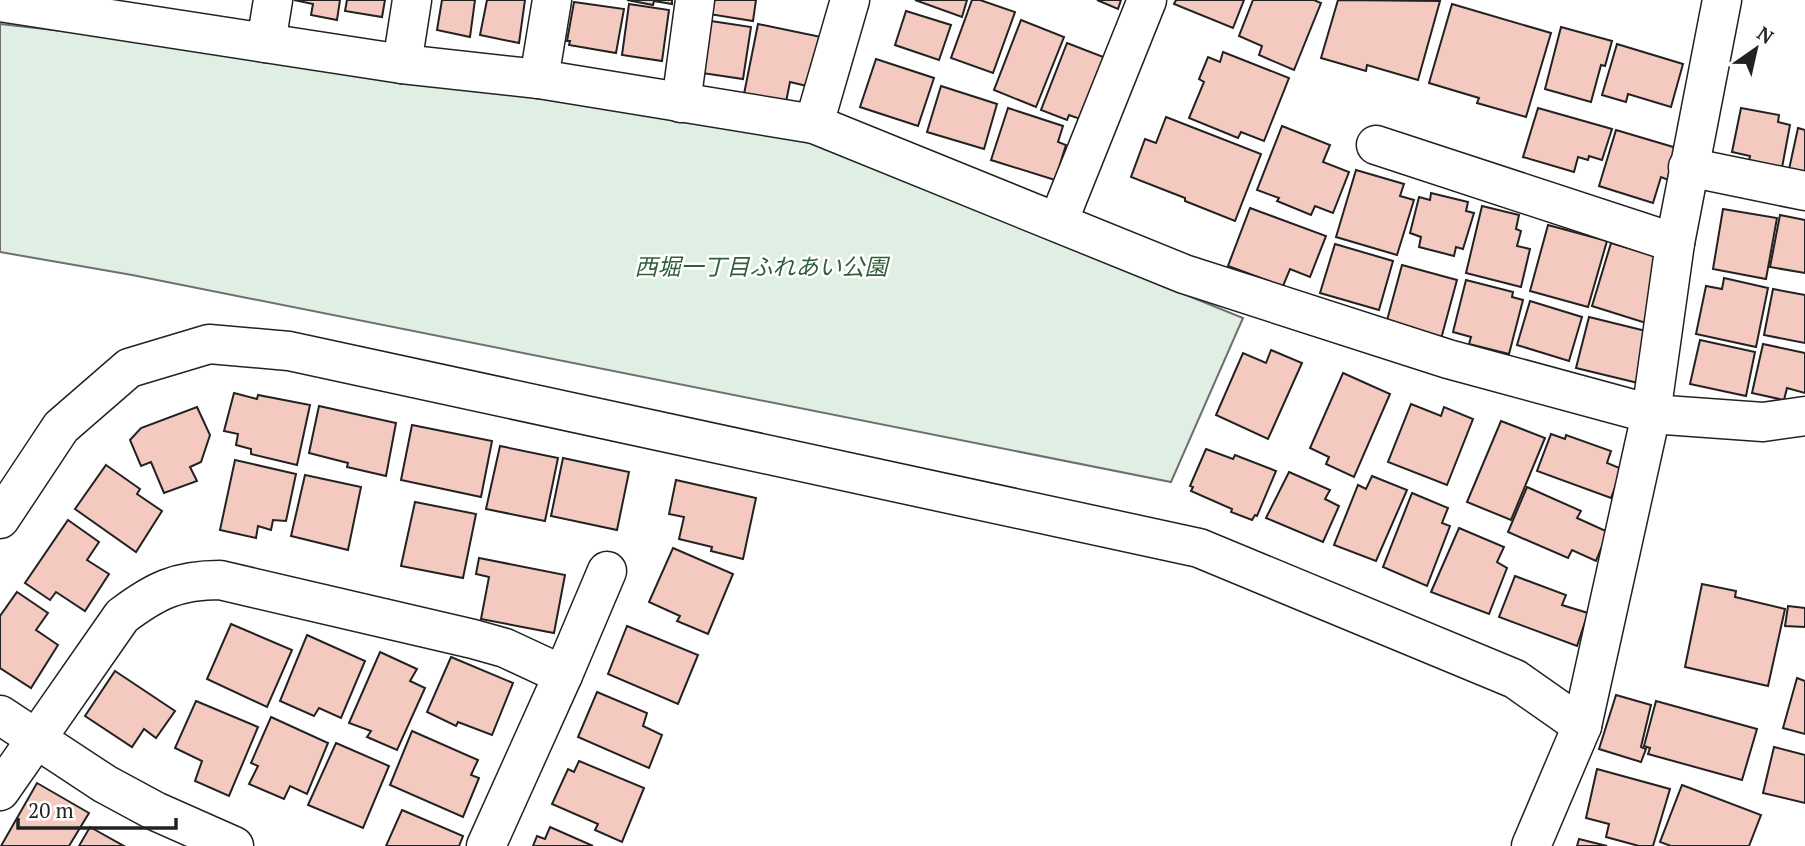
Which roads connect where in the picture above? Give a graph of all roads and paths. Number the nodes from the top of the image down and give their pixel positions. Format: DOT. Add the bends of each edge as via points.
graph roads {
  1 [pos="273,0"];
  2 [pos="412,0"];
  3 [pos="552,0"];
  4 [pos="695,0"];
  5 [pos="850,0"];
  6 [pos="1147,0"];
  7 [pos="1722,0"];
  8 [pos="0,2"];
  9 [pos="116,9"];
  10 [pos="266,43"];
  11 [pos="402,64"];
  12 [pos="540,79"];
  13 [pos="681,103"];
  14 [pos="814,124"];
  15 [pos="1376,145"];
  16 [pos="1688,167"];
  17 [pos="1805,191"];
  18 [pos="1058,222"];
  19 [pos="1675,243"];
  20 [pos="1651,414"];
  21 [pos="1805,416"];
  22 [pos="0,519"];
  23 [pos="607,571"];
  24 [pos="563,675"];
  25 [pos="0,715"];
  26 [pos="1582,726"];
  27 [pos="36,738"];
  28 [pos="0,791"];
  29 [pos="234,846"];
  30 [pos="486,846"];
  31 [pos="1531,846"];
  1 -- 10 [label="street"];
  2 -- 11 [label="street"];
  3 -- 12 [label="street"];
  4 -- 13 [label="street"];
  5 -- 14 [label="street"];
  6 -- 18 [label="street"];
  7 -- 16 [label="street"];
  8 -- 9 [label="street"];
  9 -- 10 [label="street"];
  10 -- 11 [label="street"];
  11 -- 12 [label="street"];
  12 -- 13 [label="street"];
  13 -- 14 [label="street"];
  14 -- 18 [label="street"];
  15 -- 19 [label="street"];
  16 -- 17 [label="street"];
  16 -- 19 [label="street"];
  18 -- 20 [label="street" via="1184,274 1448,359"];
  19 -- 20 [label="street"];
  20 -- 21 [label="street" via="1763,422"];
  20 -- 26 [label="street"];
  22 -- 26 [label="street" via="61,427 129,368 209,344 289,351 1199,548 1515,679"];
  23 -- 24 [label="street"];
  24 -- 27 [label="street" via="505,648 473,639 220,580 194,580 169,586 122,616"];
  24 -- 30 [label="street"];
  25 -- 27 [label="street"];
  26 -- 31 [label="street"];
  27 -- 28 [label="street"];
  27 -- 29 [label="street" via="105,784"];
}
